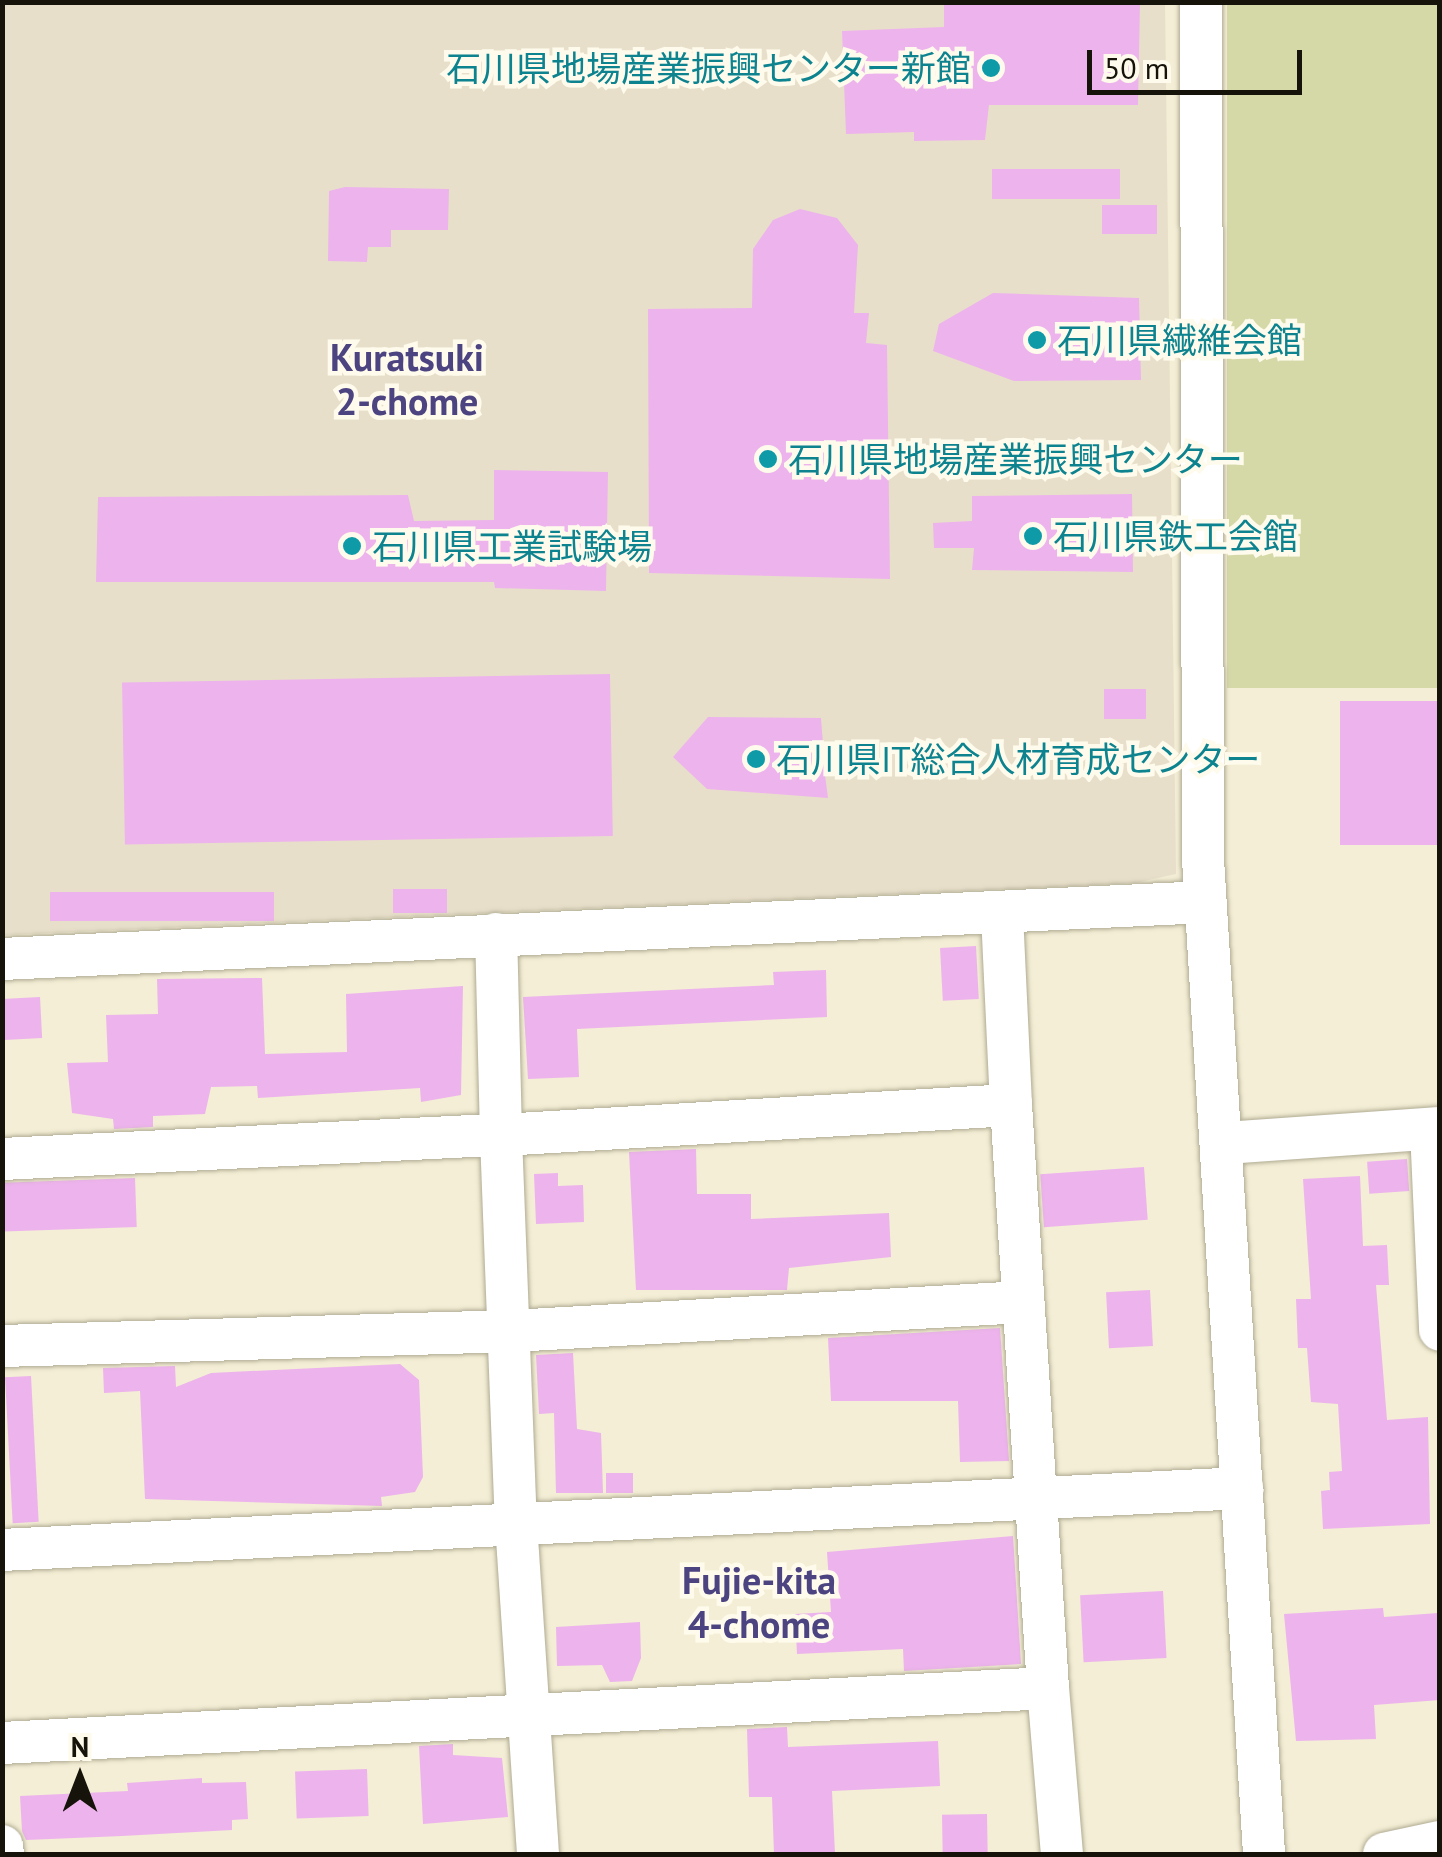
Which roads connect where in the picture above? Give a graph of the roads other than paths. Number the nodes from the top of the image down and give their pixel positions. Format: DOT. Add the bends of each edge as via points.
graph roads {
  1 [pos="1202,2"];
  2 [pos="1205,902"];
  3 [pos="1002,916"];
  4 [pos="496,934"];
  5 [pos="2,958"];
  6 [pos="1011,1105"];
  7 [pos="1435,1128"];
  8 [pos="502,1135"];
  9 [pos="1225,1143"];
  10 [pos="2,1158"];
  11 [pos="1022,1302"];
  12 [pos="1439,1316"];
  13 [pos="1440,1330"];
  14 [pos="512,1331"];
  15 [pos="2,1346"];
  16 [pos="1242,1488"];
  17 [pos="1036,1495"];
  18 [pos="516,1527"];
  19 [pos="2,1550"];
  20 [pos="1048,1688"];
  21 [pos="530,1720"];
  22 [pos="2,1743"];
  23 [pos="1440,1842"];
  24 [pos="2,1846"];
  25 [pos="3,1854"];
  26 [pos="538,1854"];
  27 [pos="1062,1854"];
  28 [pos="1264,1854"];
  29 [pos="1384,1854"];
  1 -- 2 [label="street"];
  2 -- 3 [label="street"];
  2 -- 9 [label="street"];
  3 -- 4 [label="street"];
  3 -- 6 [label="street"];
  4 -- 5 [label="street"];
  4 -- 8 [label="street"];
  6 -- 8 [label="street"];
  6 -- 11 [label="street"];
  7 -- 9 [label="street"];
  7 -- 12 [label="street"];
  8 -- 10 [label="street"];
  8 -- 14 [label="street"];
  9 -- 16 [label="street"];
  11 -- 14 [label="street"];
  11 -- 17 [label="street"];
  12 -- 13 [label="street"];
  14 -- 15 [label="street"];
  14 -- 18 [label="street"];
  16 -- 17 [label="street"];
  16 -- 28 [label="street"];
  17 -- 18 [label="street"];
  17 -- 20 [label="street"];
  18 -- 19 [label="street"];
  18 -- 21 [label="street"];
  20 -- 21 [label="street"];
  20 -- 27 [label="street"];
  21 -- 22 [label="street"];
  21 -- 26 [label="street"];
  23 -- 29 [label="street"];
  24 -- 25 [label="street"];
}
